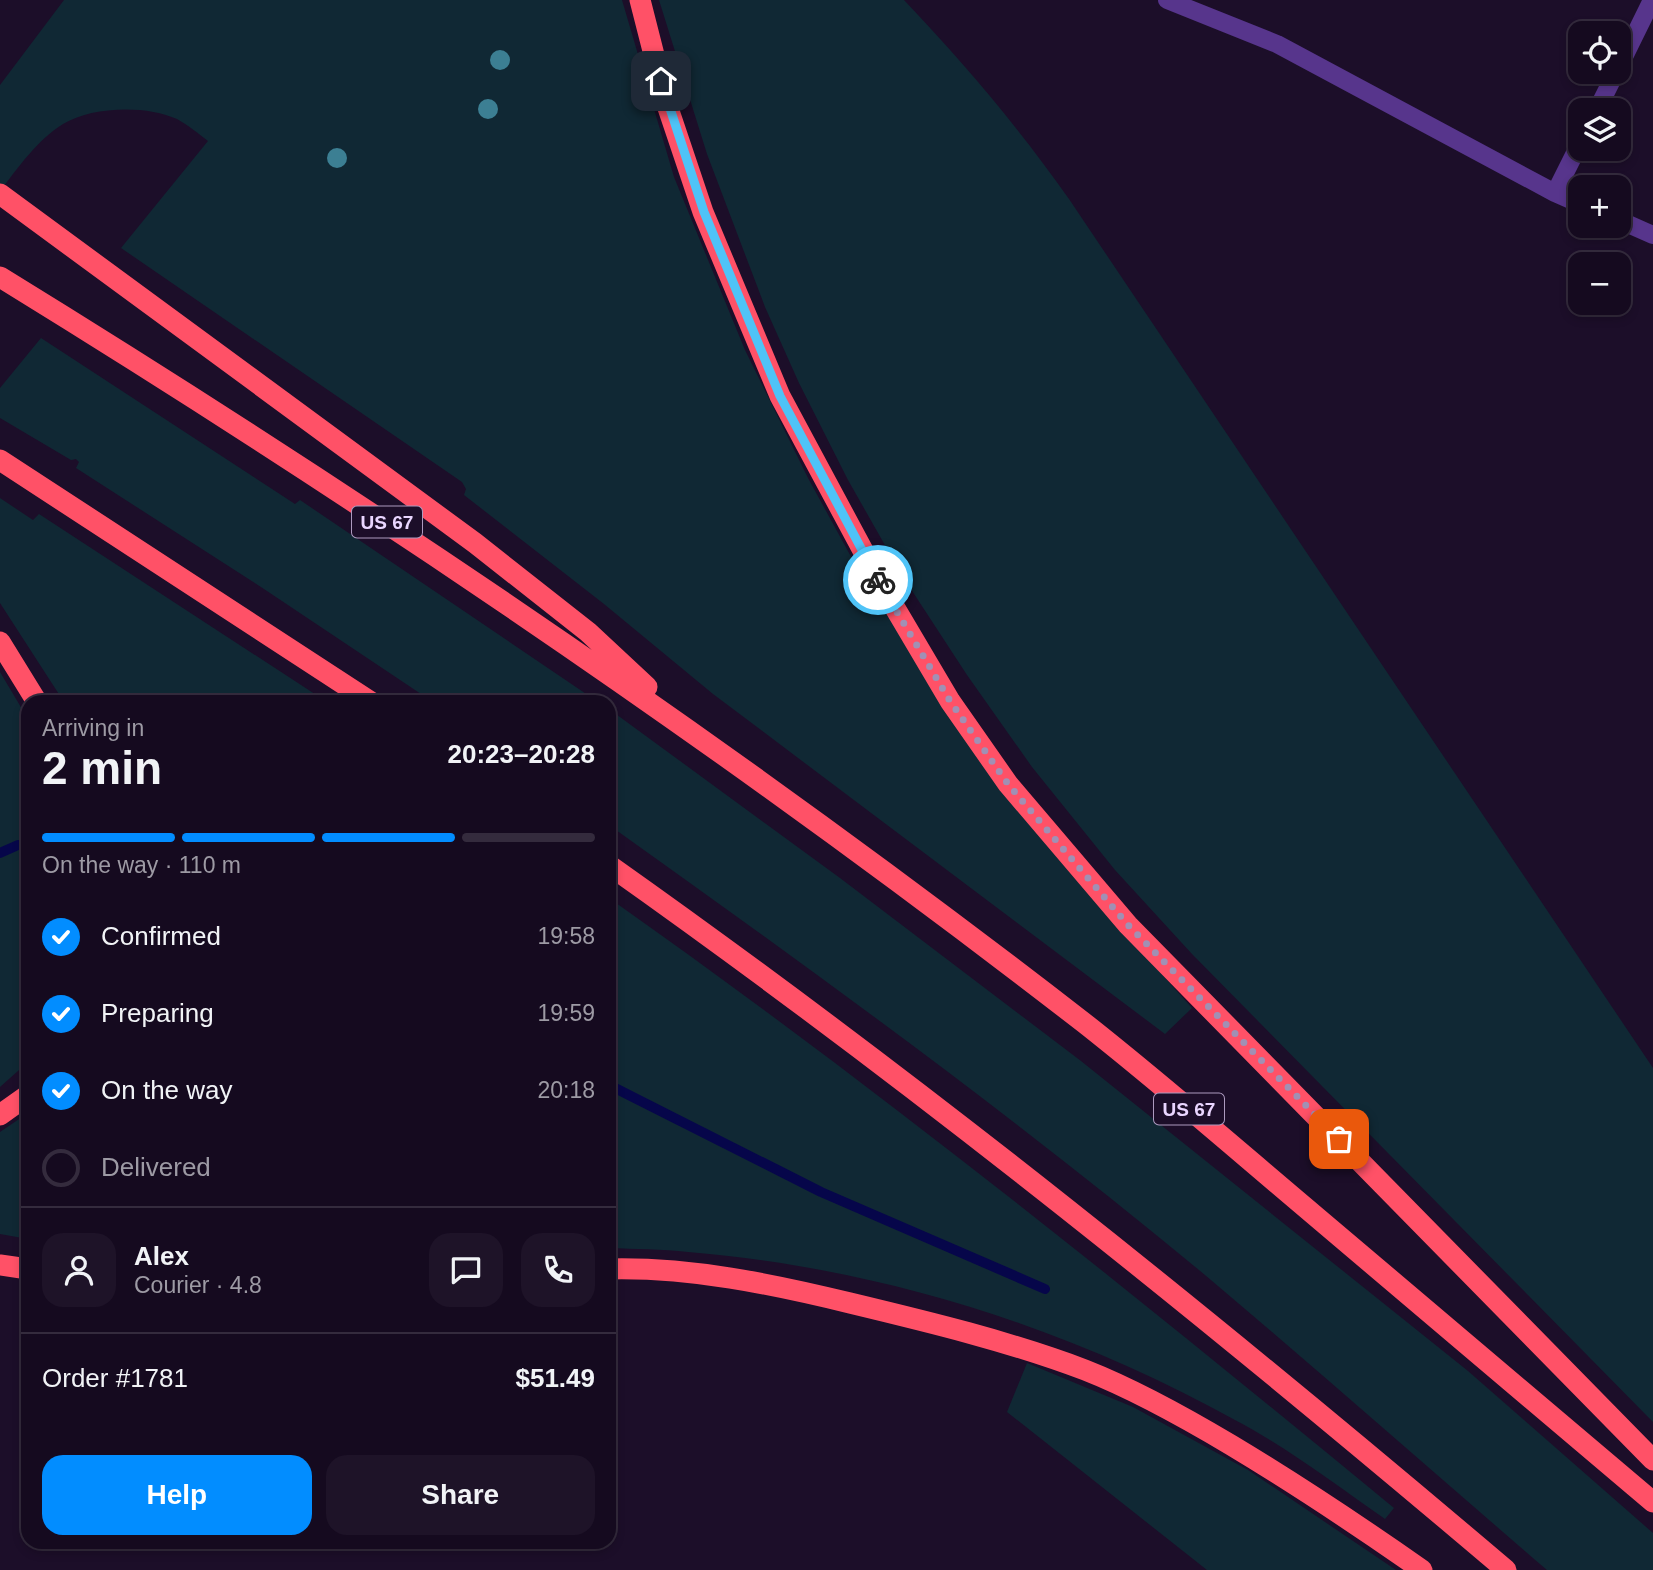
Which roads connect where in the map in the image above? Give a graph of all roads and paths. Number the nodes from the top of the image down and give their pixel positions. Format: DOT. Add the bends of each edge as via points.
graph roads {
  1 [pos="640,0"];
  2 [pos="1167,0"];
  3 [pos="1652,0"];
  4 [pos="1631,43"];
  5 [pos="1571,161"];
  6 [pos="1555,193"];
  7 [pos="0,194"];
  8 [pos="1568,199"];
  9 [pos="1631,225"];
  10 [pos="1653,235"];
  11 [pos="0,277"];
  12 [pos="0,460"];
  13 [pos="0,642"];
  14 [pos="33,695"];
  15 [pos="360,695"];
  16 [pos="705,740"];
  17 [pos="616,870"];
  18 [pos="21,1100"];
  19 [pos="0,1115"];
  20 [pos="0,1265"];
  21 [pos="21,1268"];
  22 [pos="616,1269"];
  23 [pos="1653,1460"];
  24 [pos="1653,1502"];
  25 [pos="1422,1570"];
  26 [pos="1506,1570"];
  1 -- 23 [label="highway" via="666,102 704,212 780,396 882,586 979,743 1008,784 1128,925"];
  2 -- 6 [label="lane" via="1277,44"];
  3 -- 4 [label="lane"];
  5 -- 6 [label="lane"];
  6 -- 8 [label="lane"];
  7 -- 16 [label="highway" via="475,542 588,632"];
  9 -- 10 [label="lane"];
  11 -- 16 [label="highway, US 67" via="391,525"];
  12 -- 15 [label="highway"];
  13 -- 14 [label="highway"];
  16 -- 24 [label="highway, US 67" via="1086,1025"];
  17 -- 26 [label="highway" via="1035,1181"];
  18 -- 19 [label="highway"];
  20 -- 21 [label="highway"];
  22 -- 25 [label="highway" via="726,1278 818,1295 993,1339 1086,1371 1167,1407 1346,1517"];
}
